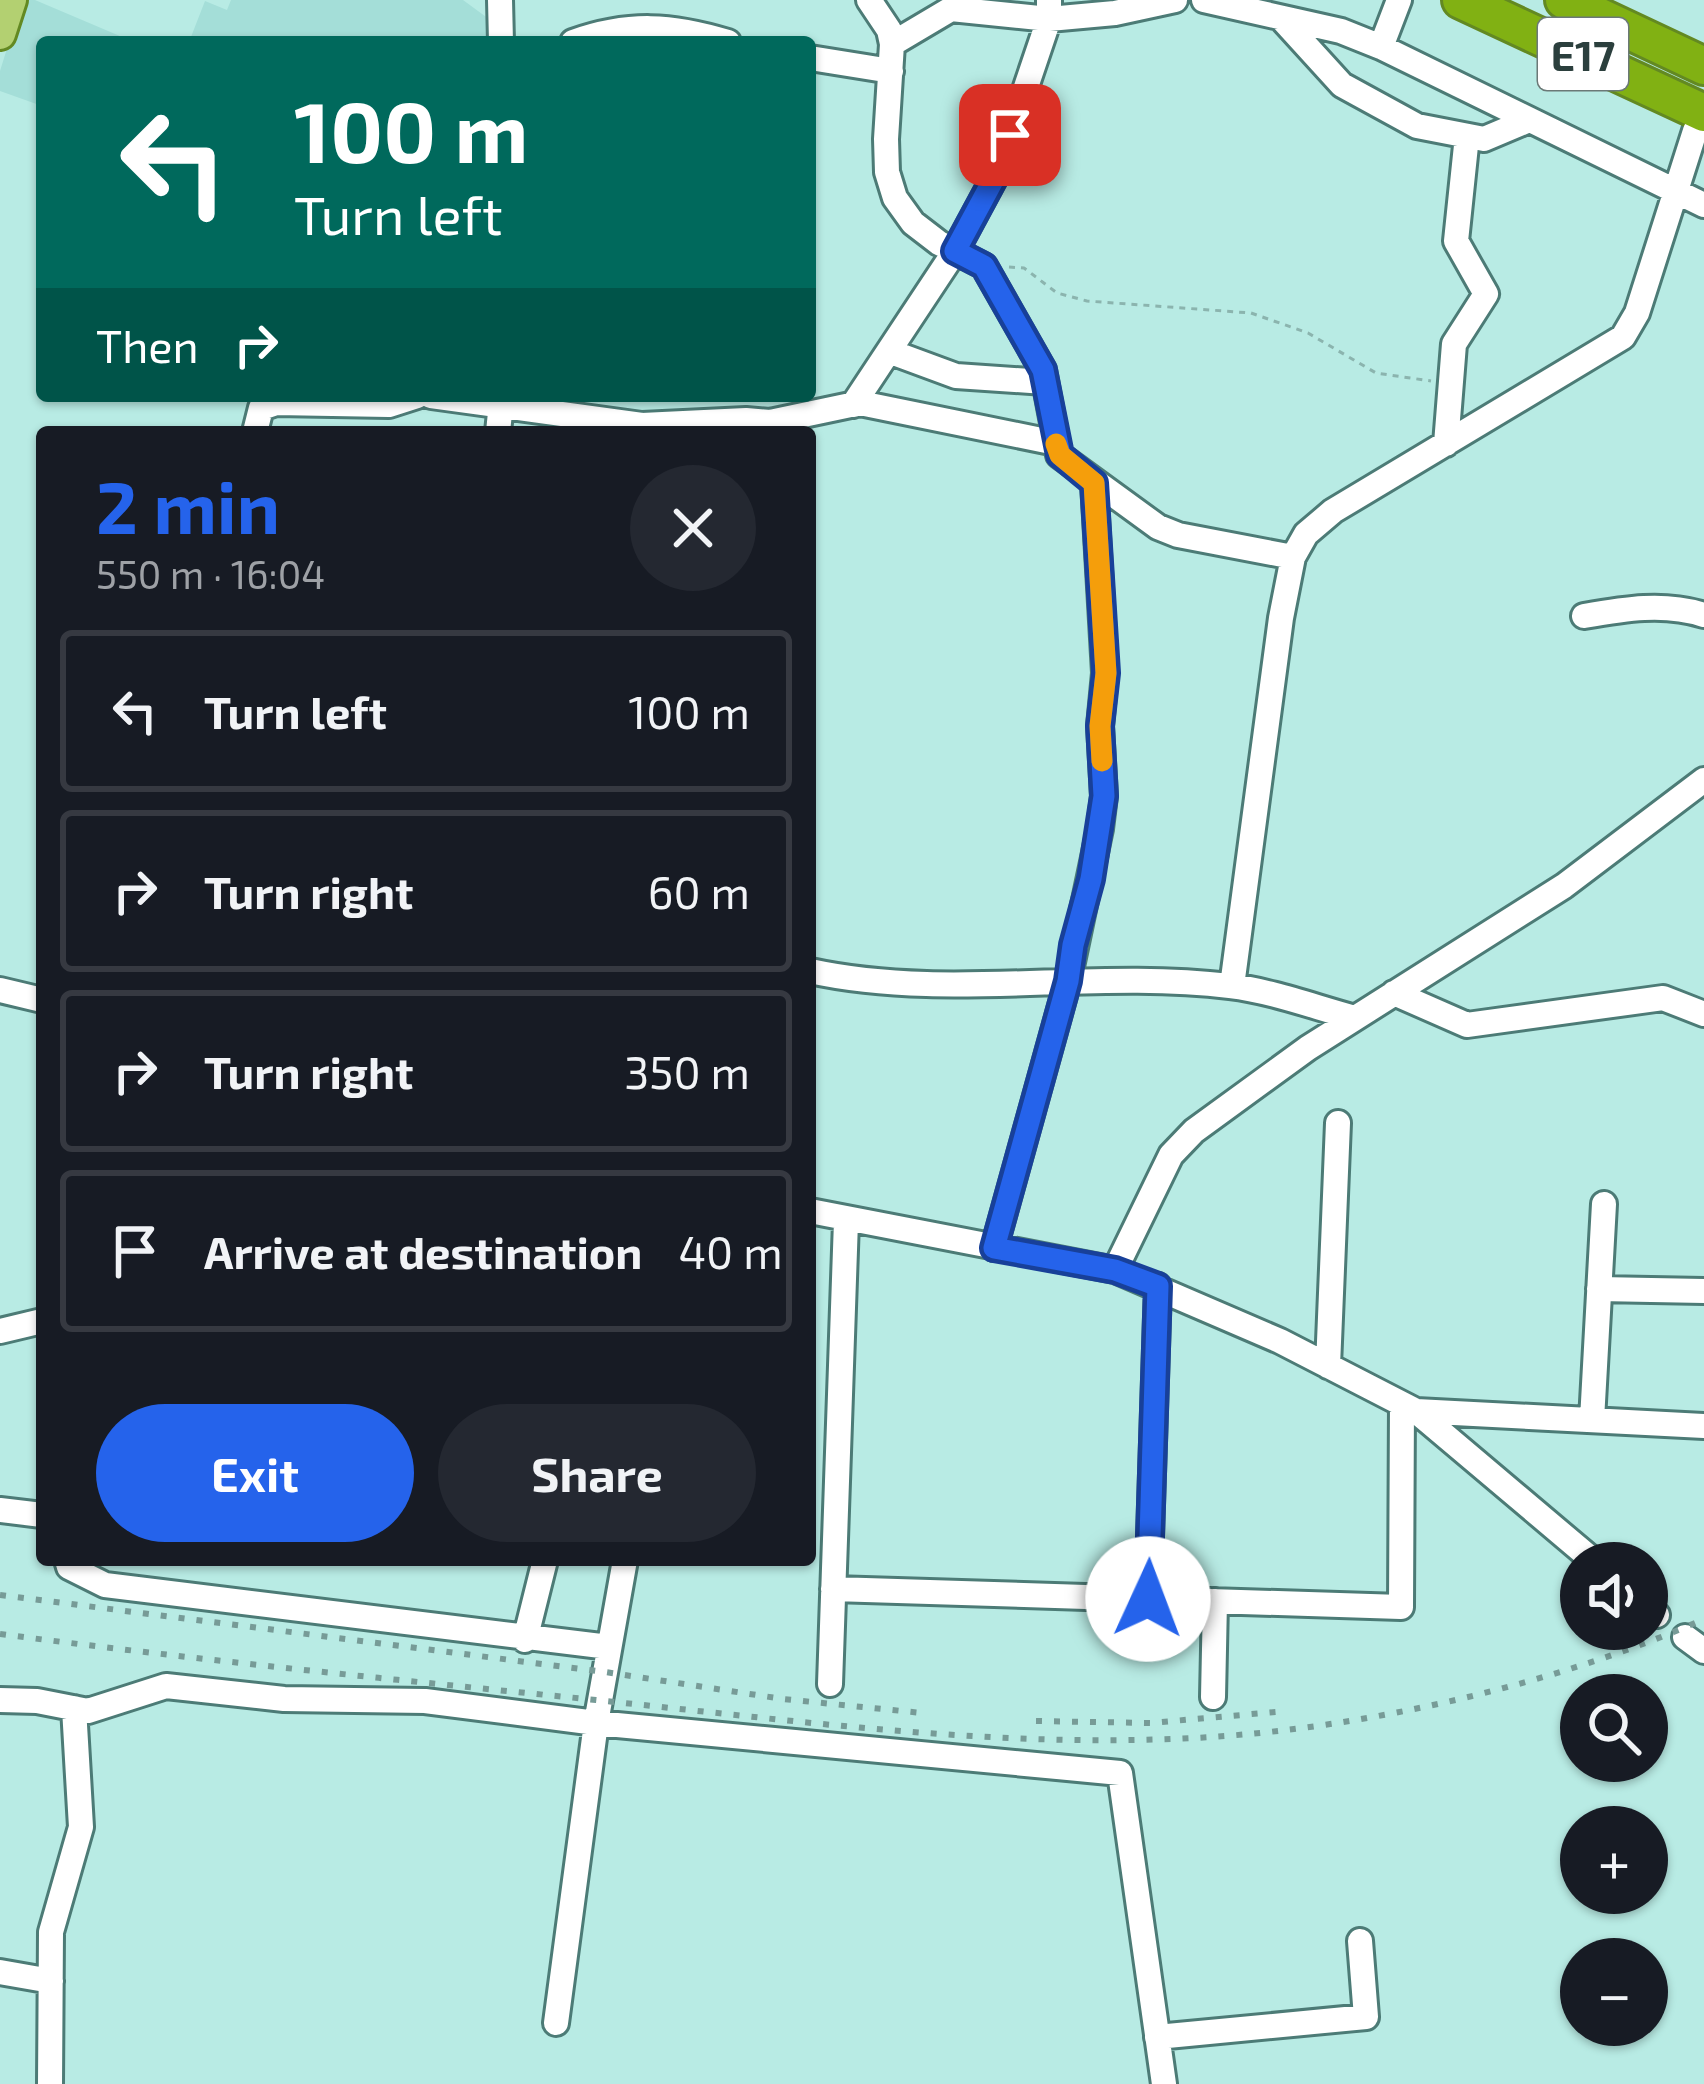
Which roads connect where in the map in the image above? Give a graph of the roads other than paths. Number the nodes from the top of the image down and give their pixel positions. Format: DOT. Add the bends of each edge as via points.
graph roads {
  1 [pos="500,0"];
  2 [pos="869,0"];
  3 [pos="1174,0"];
  4 [pos="1204,0"];
  5 [pos="1461,0"];
  6 [pos="1564,0"];
  7 [pos="1399,1"];
  8 [pos="1049,9"];
  9 [pos="1281,17"];
  10 [pos="501,36"];
  11 [pos="590,36"];
  12 [pos="707,36"];
  13 [pos="892,44"];
  14 [pos="1381,47"];
  15 [pos="816,59"];
  16 [pos="1704,66"];
  17 [pos="891,71"];
  18 [pos="1528,120"];
  19 [pos="1700,122"];
  20 [pos="1468,136"];
  21 [pos="1675,192"];
  22 [pos="1704,206"];
  23 [pos="955,251"];
  24 [pos="891,352"];
  25 [pos="1045,382"];
  26 [pos="398,402"];
  27 [pos="491,402"];
  28 [pos="736,402"];
  29 [pos="501,403"];
  30 [pos="854,405"];
  31 [pos="762,425"];
  32 [pos="256,426"];
  33 [pos="498,426"];
  34 [pos="1056,443"];
  35 [pos="1446,444"];
  36 [pos="1094,483"];
  37 [pos="1293,557"];
  38 [pos="1704,615"];
  39 [pos="1584,616"];
  40 [pos="1704,780"];
  41 [pos="816,971"];
  42 [pos="1068,981"];
  43 [pos="1232,986"];
  44 [pos="0,990"];
  45 [pos="1394,993"];
  46 [pos="36,999"];
  47 [pos="1704,1014"];
  48 [pos="1354,1018"];
  49 [pos="1337,1124"];
  50 [pos="1604,1204"];
  51 [pos="816,1213"];
  52 [pos="846,1221"];
  53 [pos="994,1248"];
  54 [pos="1115,1270"];
  55 [pos="1158,1286"];
  56 [pos="1599,1289"];
  57 [pos="1704,1291"];
  58 [pos="36,1322"];
  59 [pos="0,1331"];
  60 [pos="1328,1366"];
  61 [pos="1409,1408"];
  62 [pos="1592,1420"];
  63 [pos="1704,1426"];
  64 [pos="0,1510"];
  65 [pos="36,1515"];
  66 [pos="1571,1542"];
  67 [pos="69,1566"];
  68 [pos="544,1566"];
  69 [pos="624,1566"];
  70 [pos="833,1589"];
  71 [pos="1148,1599"];
  72 [pos="1215,1601"];
  73 [pos="525,1640"];
  74 [pos="609,1648"];
  75 [pos="830,1684"];
  76 [pos="1213,1696"];
  77 [pos="0,1700"];
  78 [pos="74,1708"];
  79 [pos="596,1723"];
  80 [pos="1360,1940"];
  81 [pos="0,1972"];
  82 [pos="51,1981"];
  83 [pos="556,2023"];
  84 [pos="1157,2037"];
  85 [pos="50,2084"];
  86 [pos="1164,2084"];
  1 -- 10 [label="street"];
  2 -- 13 [label="street"];
  3 -- 8 [label="street" via="1115,13"];
  4 -- 9 [label="street"];
  5 -- 19 [label="highway, E17"];
  6 -- 16 [label="highway, E17"];
  7 -- 14 [label="street"];
  8 -- 13 [label="street" via="951,9"];
  8 -- 23 [label="street" via="997,173"];
  9 -- 14 [label="street"];
  9 -- 20 [label="street" via="1342,85 1417,126"];
  11 -- 12 [label="street" via="680,28"];
  13 -- 17 [label="street"];
  14 -- 18 [label="street"];
  15 -- 17 [label="street"];
  17 -- 23 [label="street" via="886,172 895,198 913,224"];
  18 -- 20 [label="street" via="1484,139"];
  18 -- 21 [label="street"];
  19 -- 21 [label="street"];
  20 -- 35 [label="street" via="1456,241 1486,295 1454,344"];
  21 -- 22 [label="street"];
  21 -- 35 [label="street" via="1623,337"];
  23 -- 24 [label="street"];
  23 -- 25 [label="street" via="984,266"];
  24 -- 25 [label="street" via="956,376"];
  24 -- 30 [label="street"];
  25 -- 34 [label="street"];
  26 -- 32 [label="street" via="276,403 261,408"];
  27 -- 29 [label="street"];
  28 -- 31 [label="street"];
  29 -- 31 [label="street" via="642,425"];
  29 -- 33 [label="street"];
  30 -- 31 [label="street"];
  30 -- 34 [label="street"];
  34 -- 36 [label="street"];
  35 -- 37 [label="street" via="1334,512"];
  36 -- 37 [label="street" via="1178,535"];
  36 -- 42 [label="street" via="1104,796"];
  37 -- 43 [label="street"];
  38 -- 39 [label="street" via="1634,607"];
  40 -- 45 [label="street" via="1564,886"];
  41 -- 42 [label="street" via="945,986"];
  42 -- 43 [label="street"];
  42 -- 53 [label="street"];
  43 -- 48 [label="street"];
  44 -- 46 [label="street"];
  45 -- 47 [label="street" via="1467,1025 1663,998"];
  45 -- 48 [label="street"];
  48 -- 54 [label="street" via="1183,1143"];
  49 -- 60 [label="street"];
  50 -- 56 [label="street"];
  51 -- 52 [label="street"];
  52 -- 53 [label="street"];
  52 -- 70 [label="street"];
  53 -- 54 [label="street"];
  54 -- 55 [label="street"];
  55 -- 60 [label="street"];
  55 -- 71 [label="street"];
  56 -- 57 [label="street"];
  56 -- 62 [label="street"];
  58 -- 59 [label="street"];
  60 -- 61 [label="street"];
  61 -- 62 [label="street"];
  61 -- 66 [label="street"];
  61 -- 72 [label="street" via="1401,1607"];
  62 -- 63 [label="street"];
  64 -- 65 [label="street"];
  67 -- 73 [label="street" via="105,1585"];
  68 -- 73 [label="street"];
  69 -- 74 [label="street"];
  70 -- 71 [label="street"];
  70 -- 75 [label="street"];
  71 -- 72 [label="street"];
  72 -- 76 [label="street"];
  73 -- 74 [label="street"];
  74 -- 79 [label="street"];
  77 -- 78 [label="street"];
  78 -- 79 [label="street" via="88,1711 166,1686 284,1699 425,1701"];
  78 -- 82 [label="street" via="81,1827 51,1932"];
  79 -- 83 [label="street"];
  79 -- 84 [label="street" via="1120,1773"];
  80 -- 84 [label="street" via="1366,2018"];
  81 -- 82 [label="street"];
  82 -- 85 [label="street"];
  84 -- 86 [label="street"];
}
